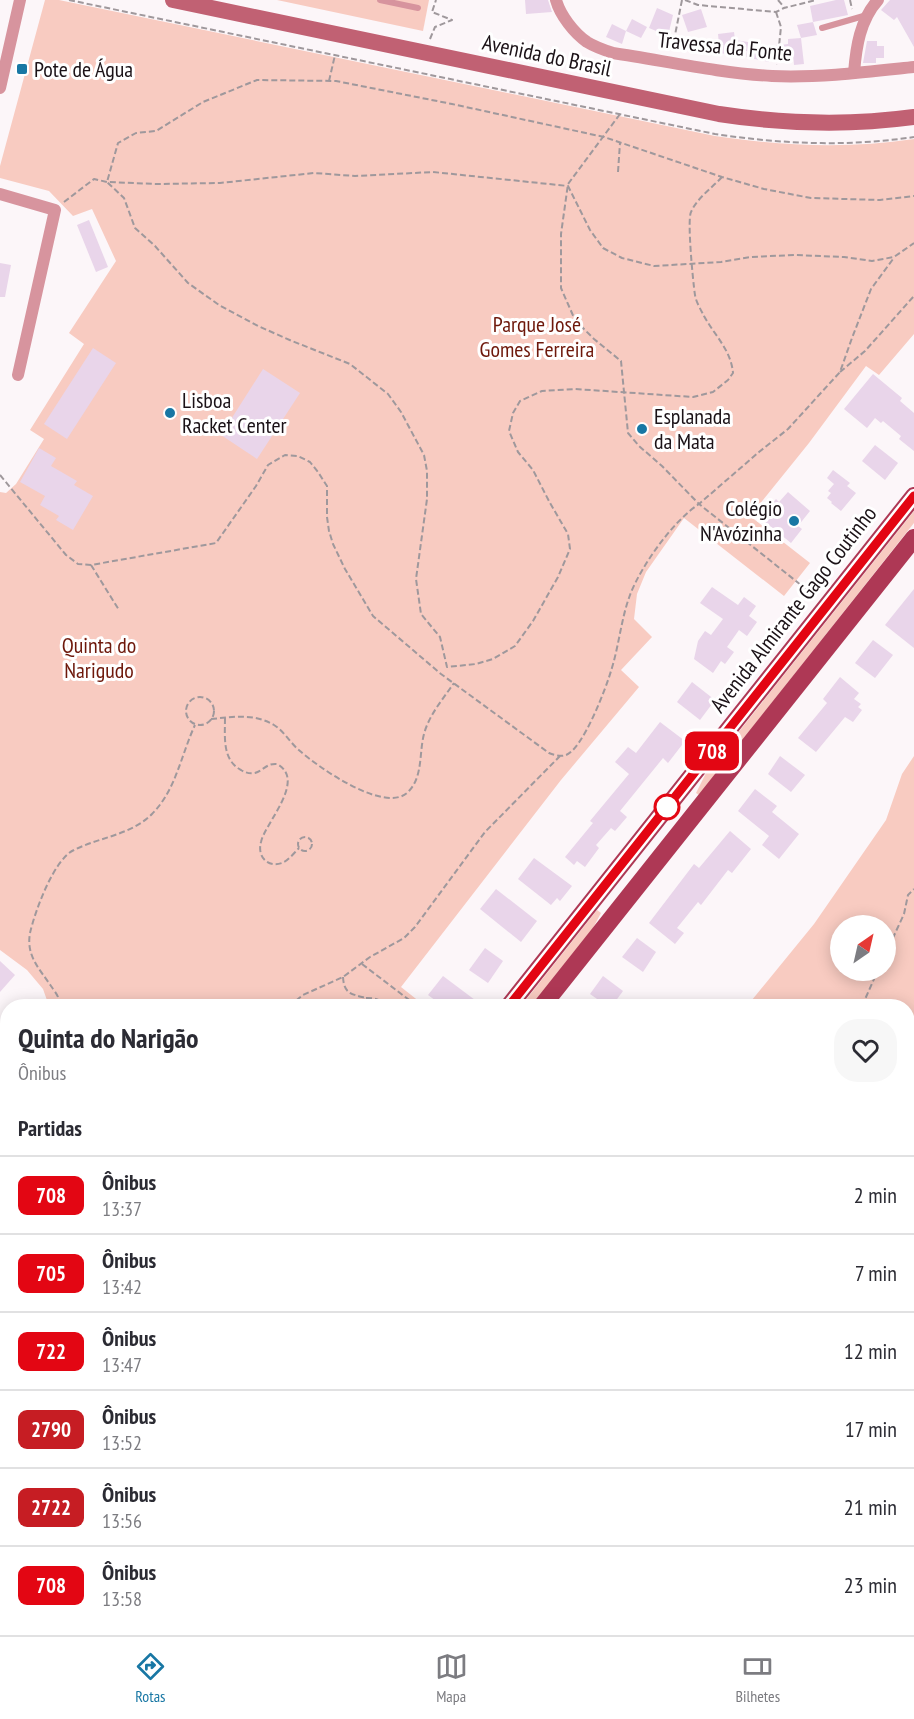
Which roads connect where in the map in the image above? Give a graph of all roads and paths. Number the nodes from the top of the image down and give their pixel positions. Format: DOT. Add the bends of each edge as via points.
graph roads {
  1 [pos="20,0"];
  2 [pos="69,0"];
  3 [pos="173,0"];
  4 [pos="380,0"];
  5 [pos="436,0"];
  6 [pos="556,0"];
  7 [pos="684,0"];
  8 [pos="778,0"];
  9 [pos="816,0"];
  10 [pos="878,0"];
  11 [pos="418,8"];
  12 [pos="784,8"];
  13 [pos="776,12"];
  14 [pos="868,15"];
  15 [pos="822,28"];
  16 [pos="430,39"];
  17 [pos="335,55"];
  18 [pos="670,62"];
  19 [pos="914,67"];
  20 [pos="854,73"];
  21 [pos="776,76"];
  22 [pos="329,81"];
  23 [pos="0,87"];
  24 [pos="620,114"];
  25 [pos="914,117"];
  26 [pos="603,137"];
  27 [pos="914,137"];
  28 [pos="620,142"];
  29 [pos="618,172"];
  30 [pos="722,177"];
  31 [pos="107,182"];
  32 [pos="568,186"];
  33 [pos="0,194"];
  34 [pos="914,196"];
  35 [pos="54,210"];
  36 [pos="914,243"];
  37 [pos="894,257"];
  38 [pos="691,263"];
  39 [pos="914,296"];
  40 [pos="840,372"];
  41 [pos="18,375"];
  42 [pos="625,393"];
  43 [pos="0,475"];
  44 [pos="914,496"];
  45 [pos="699,504"];
  46 [pos="914,538"];
  47 [pos="91,566"];
  48 [pos="807,589"];
  49 [pos="119,610"];
  50 [pos="447,666"];
  51 [pos="441,674"];
  52 [pos="454,682"];
  53 [pos="200,693"];
  54 [pos="201,697"];
  55 [pos="183,700"];
  56 [pos="190,701"];
  57 [pos="187,717"];
  58 [pos="225,718"];
  59 [pos="211,719"];
  60 [pos="182,720"];
  61 [pos="195,725"];
  62 [pos="204,725"];
  63 [pos="208,731"];
  64 [pos="560,756"];
  65 [pos="647,833"];
  66 [pos="299,848"];
  67 [pos="667,849"];
  68 [pos="629,855"];
  69 [pos="650,871"];
  70 [pos="914,889"];
  71 [pos="896,931"];
  72 [pos="361,964"];
  73 [pos="343,976"];
  74 [pos="873,981"];
  75 [pos="366,998"];
  76 [pos="58,999"];
  77 [pos="298,999"];
  78 [pos="377,999"];
  79 [pos="408,999"];
  80 [pos="515,999"];
  81 [pos="548,999"];
  82 [pos="866,999"];
  1 -- 23 [label="street"];
  2 -- 17 [label="path"];
  3 -- 25 [label="main road, Avenida do Brasil" via="719,114 806,123"];
  4 -- 11 [label="lane"];
  5 -- 16 [label="path" via="432,12 452,20 435,27"];
  6 -- 18 [label="street, Travessa da Fonte" via="568,23 585,41 613,53"];
  7 -- 13 [label="path" via="698,5"];
  7 -- 18 [label="path"];
  8 -- 12 [label="path"];
  9 -- 12 [label="path"];
  10 -- 14 [label="street"];
  12 -- 13 [label="path"];
  13 -- 21 [label="path" via="781,27"];
  14 -- 15 [label="lane"];
  14 -- 20 [label="street" via="856,46"];
  17 -- 22 [label="path"];
  17 -- 24 [label="path"];
  18 -- 21 [label="street, Travessa da Fonte"];
  19 -- 20 [label="street, Travessa da Fonte"];
  20 -- 21 [label="street, Travessa da Fonte"];
  22 -- 26 [label="path"];
  22 -- 31 [label="path" via="257,80 203,102 156,132 136,133 118,143"];
  24 -- 26 [label="path"];
  24 -- 27 [label="path" via="776,142 837,144"];
  26 -- 28 [label="path"];
  26 -- 32 [label="path"];
  28 -- 29 [label="path"];
  28 -- 30 [label="path"];
  30 -- 34 [label="path" via="811,198 880,200"];
  30 -- 38 [label="path" via="689,214"];
  31 -- 32 [label="path" via="220,183 314,173 354,176 433,172"];
  31 -- 35 [label="path" via="94,179"];
  31 -- 50 [label="path" via="124,198 135,228 188,283 258,326 350,364 388,394 401,412 424,455 427,471 416,579 421,614 440,637"];
  32 -- 38 [label="path" via="603,248 622,258 654,266"];
  32 -- 42 [label="path" via="561,234 561,288 575,320 621,361"];
  33 -- 35 [label="street"];
  35 -- 41 [label="street"];
  36 -- 37 [label="path"];
  37 -- 38 [label="path" via="872,261 751,256"];
  37 -- 40 [label="path" via="871,289"];
  38 -- 42 [label="path" via="695,297 724,344 733,373 712,392 693,397"];
  39 -- 40 [label="path" via="865,351"];
  40 -- 45 [label="path" via="788,429"];
  42 -- 45 [label="path" via="628,433"];
  42 -- 50 [label="path" via="542,391 520,401 509,431 568,534 570,549 558,577 515,646 476,664"];
  43 -- 47 [label="path" via="66,555 78,564"];
  44 -- 65 [label="main road, Avenida Almirante Gago Coutinho"];
  45 -- 48 [label="path"];
  45 -- 64 [label="path" via="687,512 644,565 630,596 611,671 592,720 572,752"];
  46 -- 67 [label="main road"];
  47 -- 49 [label="path"];
  47 -- 51 [label="path" via="216,543 268,465 285,455 298,456 310,462 327,486 327,517 333,544 373,616"];
  50 -- 51 [label="path"];
  51 -- 52 [label="path"];
  52 -- 58 [label="path" via="430,718 417,780 408,793 396,798 365,792 324,770 270,723 254,717"];
  52 -- 64 [label="path" via="549,753"];
  53 -- 54 [label="path"];
  54 -- 56 [label="path"];
  54 -- 59 [label="path" via="211,703"];
  55 -- 56 [label="path"];
  56 -- 57 [label="path"];
  57 -- 60 [label="path"];
  57 -- 61 [label="path"];
  58 -- 59 [label="path"];
  58 -- 66 [label="path" via="226,753 235,766 250,774 277,764 287,778 279,808 262,836 262,857 266,862 284,863"];
  59 -- 62 [label="path"];
  61 -- 62 [label="path"];
  61 -- 76 [label="path" via="166,798 151,815 134,827 73,850 51,875 29,945 31,956"];
  62 -- 63 [label="path"];
  64 -- 72 [label="path" via="485,832 415,927"];
  65 -- 67 [label="main road"];
  65 -- 68 [label="main road, Avenida Almirante Gago Coutinho"];
  66 -- 66 [label="path" via="309,849 310,839 300,838"];
  67 -- 69 [label="main road"];
  68 -- 69 [label="main road"];
  68 -- 80 [label="main road, Avenida Almirante Gago Coutinho"];
  69 -- 81 [label="main road"];
  70 -- 71 [label="path" via="908,895"];
  72 -- 73 [label="path"];
  72 -- 79 [label="path"];
  73 -- 75 [label="path" via="348,993"];
  73 -- 77 [label="path"];
  74 -- 82 [label="path"];
  75 -- 78 [label="path"];
}
